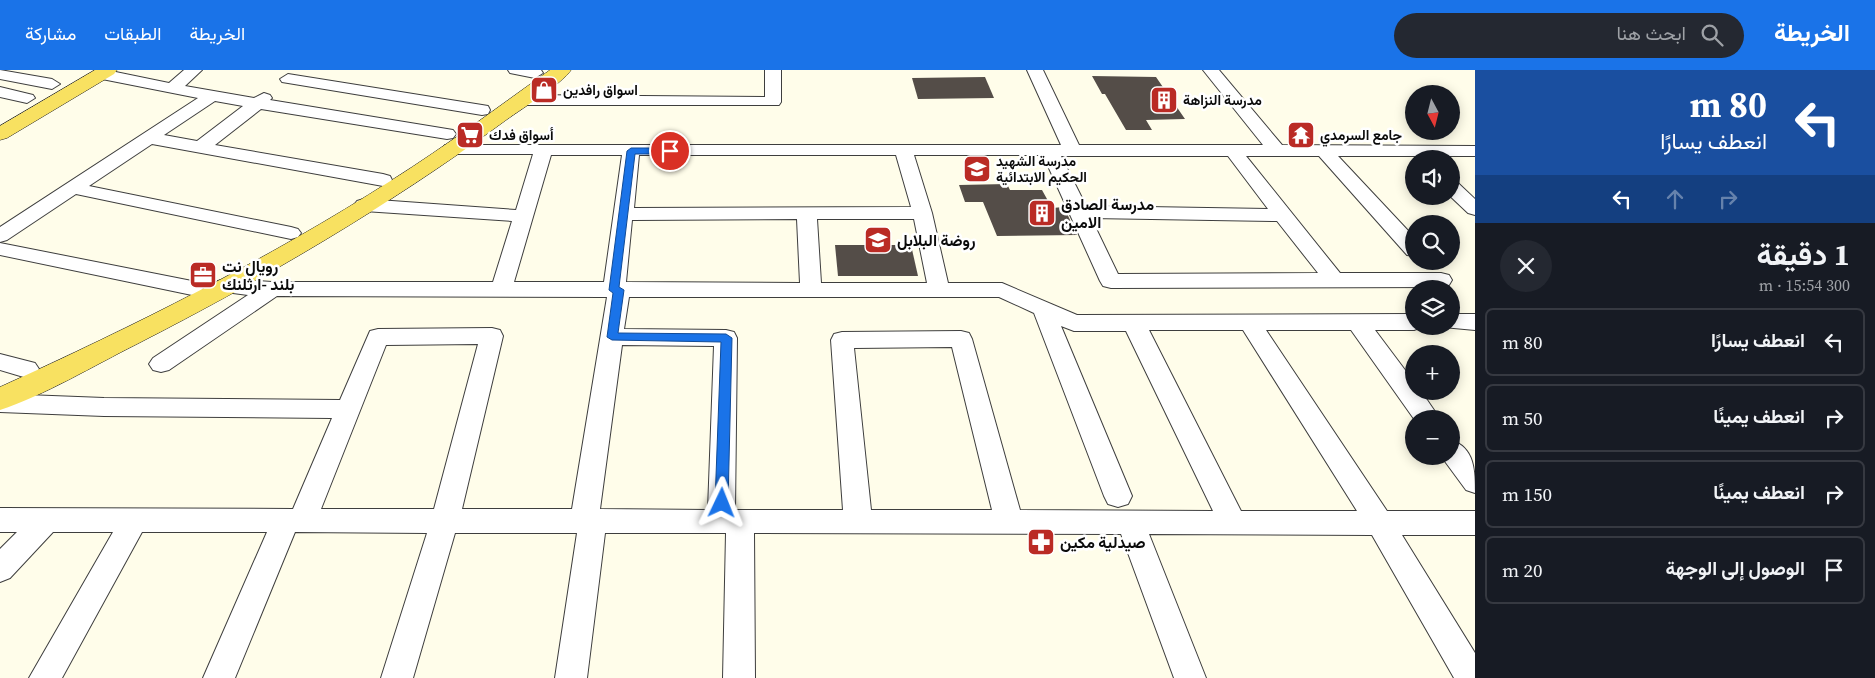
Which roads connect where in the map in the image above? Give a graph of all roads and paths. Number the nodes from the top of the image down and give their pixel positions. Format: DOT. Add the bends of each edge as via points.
graph roads {
  1 [pos="76,70"];
  2 [pos="194,70"];
  3 [pos="562,70"];
  4 [pos="773,70"];
  5 [pos="1035,70"];
  6 [pos="1212,70"];
  7 [pos="530,71"];
  8 [pos="105,72"];
  9 [pos="0,74"];
  10 [pos="294,74"];
  11 [pos="21,77"];
  12 [pos="52,84"];
  13 [pos="172,88"];
  14 [pos="1,92"];
  15 [pos="212,96"];
  16 [pos="27,98"];
  17 [pos="520,100"];
  18 [pos="258,103"];
  19 [pos="482,110"];
  20 [pos="0,114"];
  21 [pos="0,134"];
  22 [pos="149,138"];
  23 [pos="449,142"];
  24 [pos="200,148"];
  25 [pos="542,151"];
  26 [pos="631,151"];
  27 [pos="904,151"];
  28 [pos="1050,151"];
  29 [pos="1073,151"];
  30 [pos="1233,151"];
  31 [pos="1277,151"];
  32 [pos="1324,151"];
  33 [pos="1475,151"];
  34 [pos="1460,152"];
  35 [pos="1405,154"];
  36 [pos="383,180"];
  37 [pos="73,188"];
  38 [pos="1460,196"];
  39 [pos="364,205"];
  40 [pos="1475,210"];
  41 [pos="1078,212"];
  42 [pos="922,213"];
  43 [pos="623,214"];
  44 [pos="807,214"];
  45 [pos="1283,215"];
  46 [pos="523,216"];
  47 [pos="291,233"];
  48 [pos="0,236"];
  49 [pos="1405,240"];
  50 [pos="0,249"];
  51 [pos="1432,270"];
  52 [pos="1334,280"];
  53 [pos="226,286"];
  54 [pos="192,288"];
  55 [pos="272,289"];
  56 [pos="501,290"];
  57 [pos="616,290"];
  58 [pos="811,290"];
  59 [pos="938,290"];
  60 [pos="1043,309"];
  61 [pos="1357,322"];
  62 [pos="1405,322"];
  63 [pos="1460,322"];
  64 [pos="1475,322"];
  65 [pos="1134,323"];
  66 [pos="1250,323"];
  67 [pos="612,337"];
  68 [pos="0,362"];
  69 [pos="161,364"];
  70 [pos="26,369"];
  71 [pos="0,381"];
  72 [pos="0,399"];
  73 [pos="0,403"];
  74 [pos="347,409"];
  75 [pos="1421,410"];
  76 [pos="1460,462"];
  77 [pos="1475,482"];
  78 [pos="1118,496"];
  79 [pos="0,520"];
  80 [pos="46,520"];
  81 [pos="134,521"];
  82 [pos="294,521"];
  83 [pos="445,521"];
  84 [pos="589,521"];
  85 [pos="730,522"];
  86 [pos="858,522"];
  87 [pos="1009,522"];
  88 [pos="1130,522"];
  89 [pos="1233,523"];
  90 [pos="1380,523"];
  91 [pos="1475,523"];
  92 [pos="0,569"];
  93 [pos="45,678"];
  94 [pos="219,678"];
  95 [pos="397,678"];
  96 [pos="571,678"];
  97 [pos="739,678"];
  98 [pos="1190,678"];
  99 [pos="1472,678"];
  1 -- 12 [label="main road"];
  2 -- 13 [label="street"];
  3 -- 17 [label="main road"];
  4 -- 17 [label="street" via="774,102"];
  5 -- 29 [label="street"];
  6 -- 31 [label="street"];
  7 -- 19 [label="main road"];
  8 -- 13 [label="street"];
  8 -- 21 [label="main road"];
  9 -- 11 [label="street"];
  10 -- 18 [label="street"];
  10 -- 19 [label="street"];
  11 -- 12 [label="street"];
  11 -- 14 [label="street"];
  12 -- 16 [label="main road"];
  13 -- 15 [label="street"];
  14 -- 16 [label="street"];
  15 -- 18 [label="street"];
  15 -- 22 [label="street"];
  16 -- 20 [label="main road"];
  17 -- 23 [label="main road"];
  18 -- 23 [label="street"];
  18 -- 24 [label="street"];
  19 -- 23 [label="main road"];
  22 -- 24 [label="street"];
  22 -- 37 [label="street"];
  23 -- 25 [label="street"];
  23 -- 36 [label="main road"];
  23 -- 39 [label="main road" via="398,186"];
  24 -- 36 [label="street"];
  25 -- 26 [label="street"];
  25 -- 46 [label="street"];
  26 -- 27 [label="street"];
  26 -- 43 [label="street"];
  27 -- 28 [label="street"];
  27 -- 42 [label="street"];
  28 -- 29 [label="street"];
  28 -- 41 [label="street"];
  29 -- 30 [label="street"];
  30 -- 31 [label="street"];
  30 -- 45 [label="street"];
  31 -- 32 [label="street"];
  32 -- 35 [label="street"];
  32 -- 49 [label="street"];
  33 -- 34 [label="street"];
  36 -- 47 [label="main road"];
  37 -- 47 [label="street"];
  37 -- 48 [label="street"];
  38 -- 40 [label="street"];
  39 -- 46 [label="street"];
  39 -- 53 [label="main road"];
  41 -- 45 [label="street"];
  41 -- 52 [label="street" via="1111,281"];
  42 -- 44 [label="street"];
  42 -- 59 [label="street"];
  43 -- 44 [label="street"];
  43 -- 57 [label="street"];
  44 -- 58 [label="street"];
  45 -- 52 [label="street"];
  46 -- 56 [label="street"];
  47 -- 54 [label="main road"];
  50 -- 54 [label="street"];
  51 -- 52 [label="street" via="1441,280"];
  53 -- 55 [label="street"];
  53 -- 72 [label="main road"];
  54 -- 70 [label="main road" via="90,341"];
  55 -- 56 [label="street"];
  55 -- 69 [label="street"];
  56 -- 57 [label="street"];
  57 -- 58 [label="street"];
  57 -- 67 [label="street"];
  58 -- 59 [label="street"];
  59 -- 60 [label="street" via="1002,290"];
  60 -- 65 [label="street" via="1074,323"];
  60 -- 78 [label="street"];
  61 -- 62 [label="street"];
  61 -- 66 [label="street"];
  61 -- 75 [label="street"];
  63 -- 64 [label="street"];
  65 -- 66 [label="street"];
  65 -- 89 [label="street"];
  66 -- 90 [label="street"];
  67 -- 84 [label="street"];
  67 -- 85 [label="street" via="726,338"];
  68 -- 70 [label="street"];
  70 -- 71 [label="main road"];
  73 -- 74 [label="street"];
  74 -- 82 [label="street"];
  74 -- 83 [label="street" via="378,337 492,336"];
  76 -- 77 [label="street"];
  79 -- 80 [label="street"];
  80 -- 81 [label="street"];
  80 -- 92 [label="street"];
  81 -- 82 [label="street"];
  81 -- 93 [label="street"];
  82 -- 83 [label="street"];
  82 -- 94 [label="street"];
  83 -- 84 [label="street"];
  83 -- 95 [label="street"];
  84 -- 85 [label="street"];
  84 -- 96 [label="street"];
  85 -- 86 [label="street"];
  85 -- 97 [label="street"];
  86 -- 87 [label="street"];
  86 -- 87 [label="street" via="842,340 951,339 961,339"];
  87 -- 88 [label="street"];
  88 -- 89 [label="street"];
  88 -- 98 [label="street"];
  89 -- 90 [label="street"];
  90 -- 91 [label="street"];
  90 -- 99 [label="street"];
}
